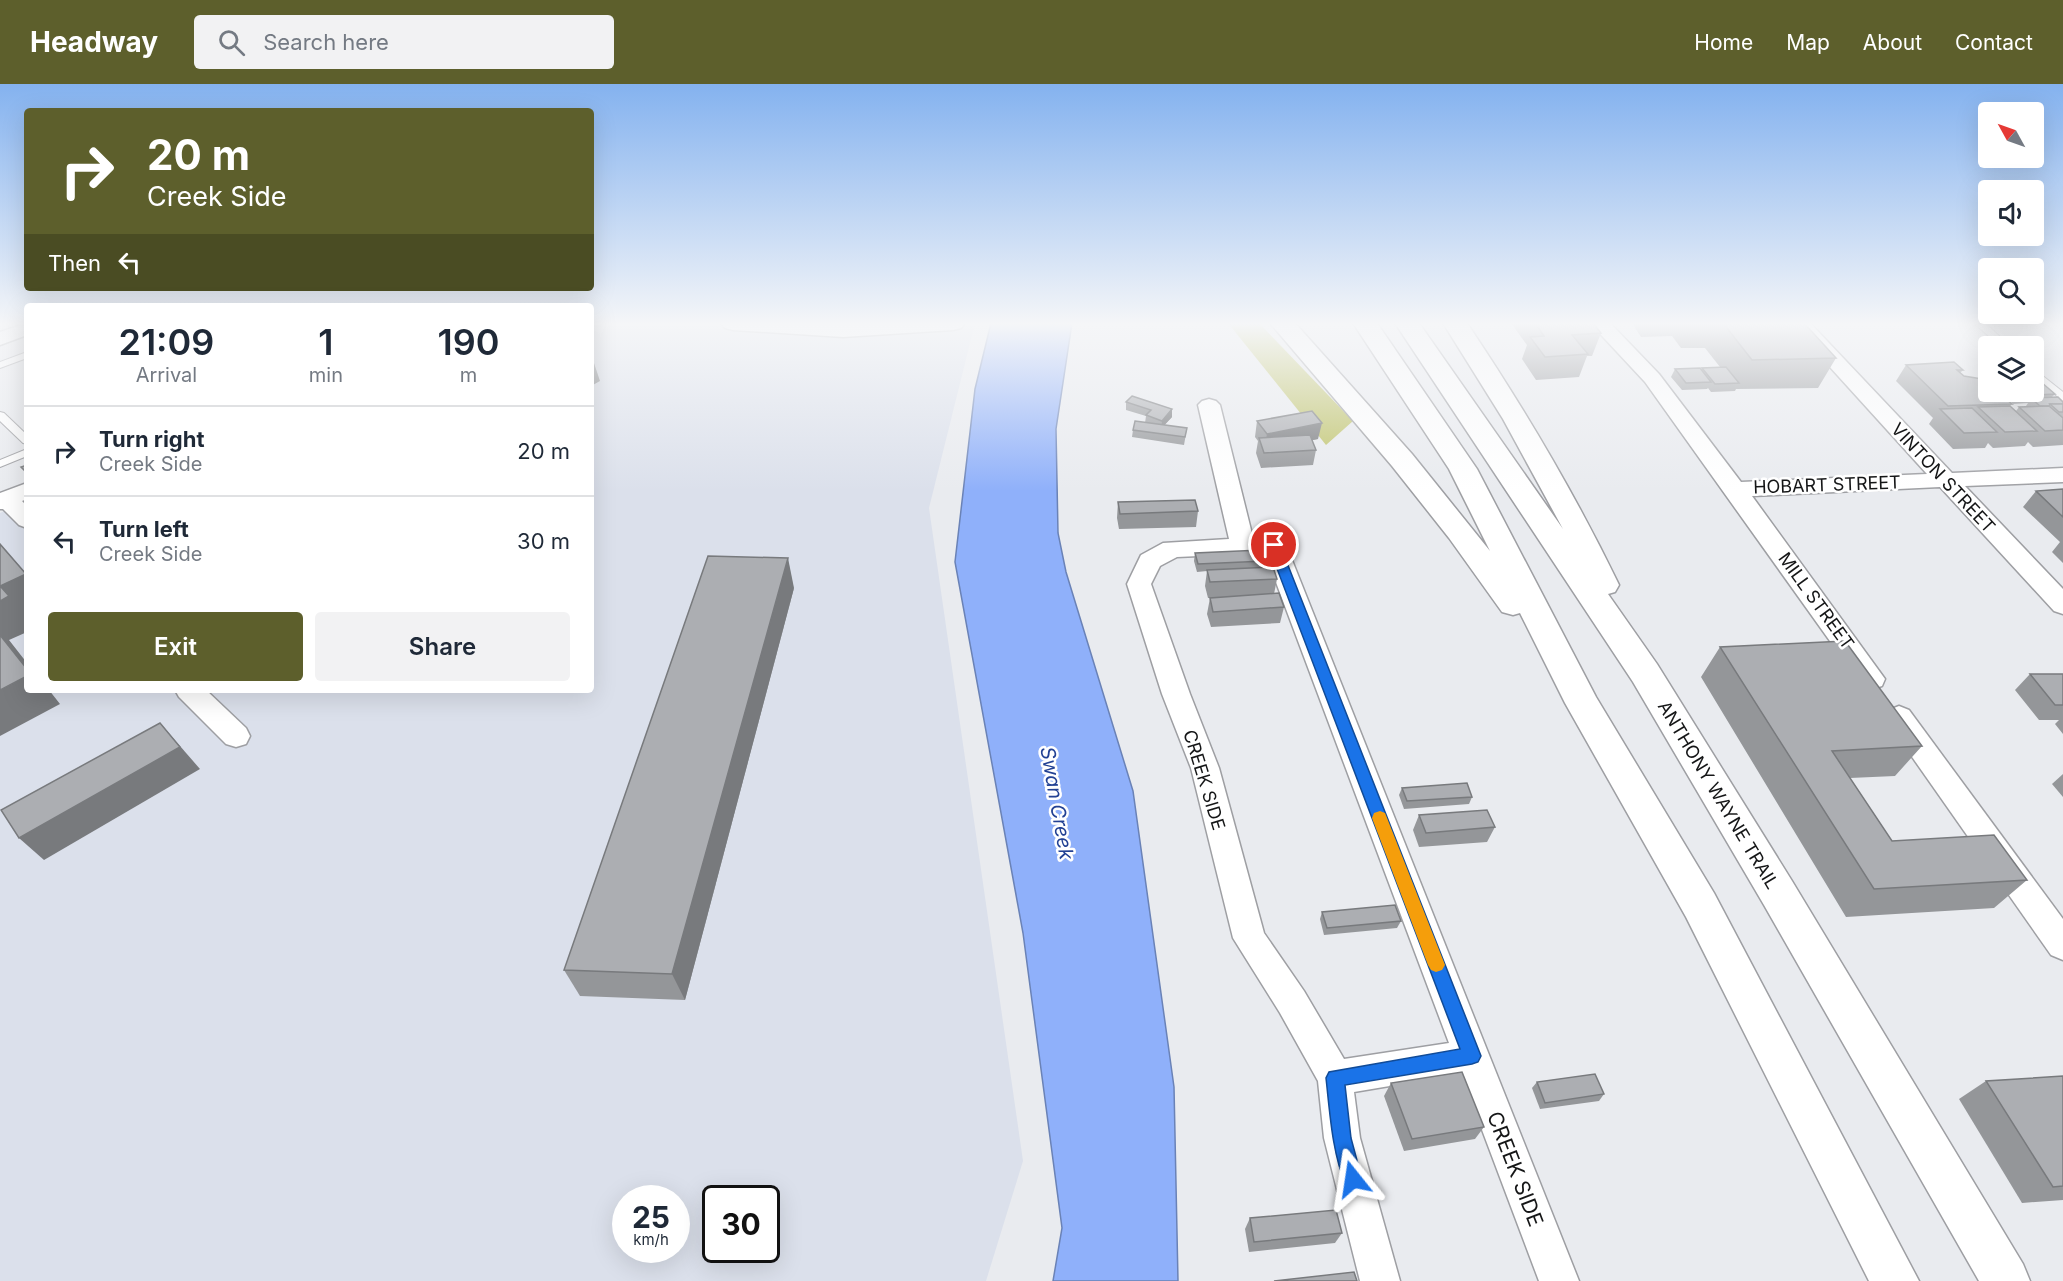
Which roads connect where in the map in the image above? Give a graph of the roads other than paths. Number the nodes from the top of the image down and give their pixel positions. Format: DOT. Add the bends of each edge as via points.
graph roads {
  1 [pos="1333,379"];
  2 [pos="1402,379"];
  3 [pos="1445,379"];
  4 [pos="1493,379"];
  5 [pos="1653,379"];
  6 [pos="1851,379"];
  7 [pos="2044,381"];
  8 [pos="2063,398"];
  9 [pos="1209,405"];
  10 [pos="0,415"];
  11 [pos="24,438"];
  12 [pos="24,453"];
  13 [pos="0,464"];
  14 [pos="2063,476"];
  15 [pos="1945,480"];
  16 [pos="1735,489"];
  17 [pos="11,497"];
  18 [pos="24,516"];
  19 [pos="1243,546"];
  20 [pos="2063,606"];
  21 [pos="1645,674"];
  22 [pos="192,693"];
  23 [pos="1582,703"];
  24 [pos="236,736"];
  25 [pos="2063,945"];
  26 [pos="1472,1056"];
  27 [pos="1335,1078"];
  28 [pos="1380,1281"];
  29 [pos="1559,1281"];
  30 [pos="1895,1281"];
  31 [pos="2006,1281"];
  1 -- 23 [label="main road" via="1471,544"];
  2 -- 23 [label="main road" via="1463,469"];
  3 -- 21 [label="main road, ANTHONY WAYNE TRAIL"];
  4 -- 21 [label="main road" via="1577,526"];
  5 -- 16 [label="street, MILL STREET"];
  6 -- 15 [label="street, VINTON STREET"];
  7 -- 8 [label="lane"];
  9 -- 19 [label="street"];
  10 -- 11 [label="lane"];
  12 -- 13 [label="lane"];
  14 -- 15 [label="street, HOBART STREET"];
  15 -- 16 [label="street, HOBART STREET"];
  15 -- 20 [label="street, VINTON STREET"];
  16 -- 25 [label="street, MILL STREET"];
  17 -- 18 [label="street"];
  19 -- 26 [label="street, CREEK SIDE" via="1274,545"];
  19 -- 27 [label="street, CREEK SIDE" via="1172,549 1150,561 1140,584 1205,768 1249,938 1292,1002"];
  21 -- 31 [label="main road, ANTHONY WAYNE TRAIL"];
  22 -- 24 [label="street"];
  23 -- 30 [label="main road" via="1700,905"];
  26 -- 27 [label="street"];
  26 -- 29 [label="street, CREEK SIDE"];
  27 -- 28 [label="street, CREEK SIDE" via="1342,1138"];
}
